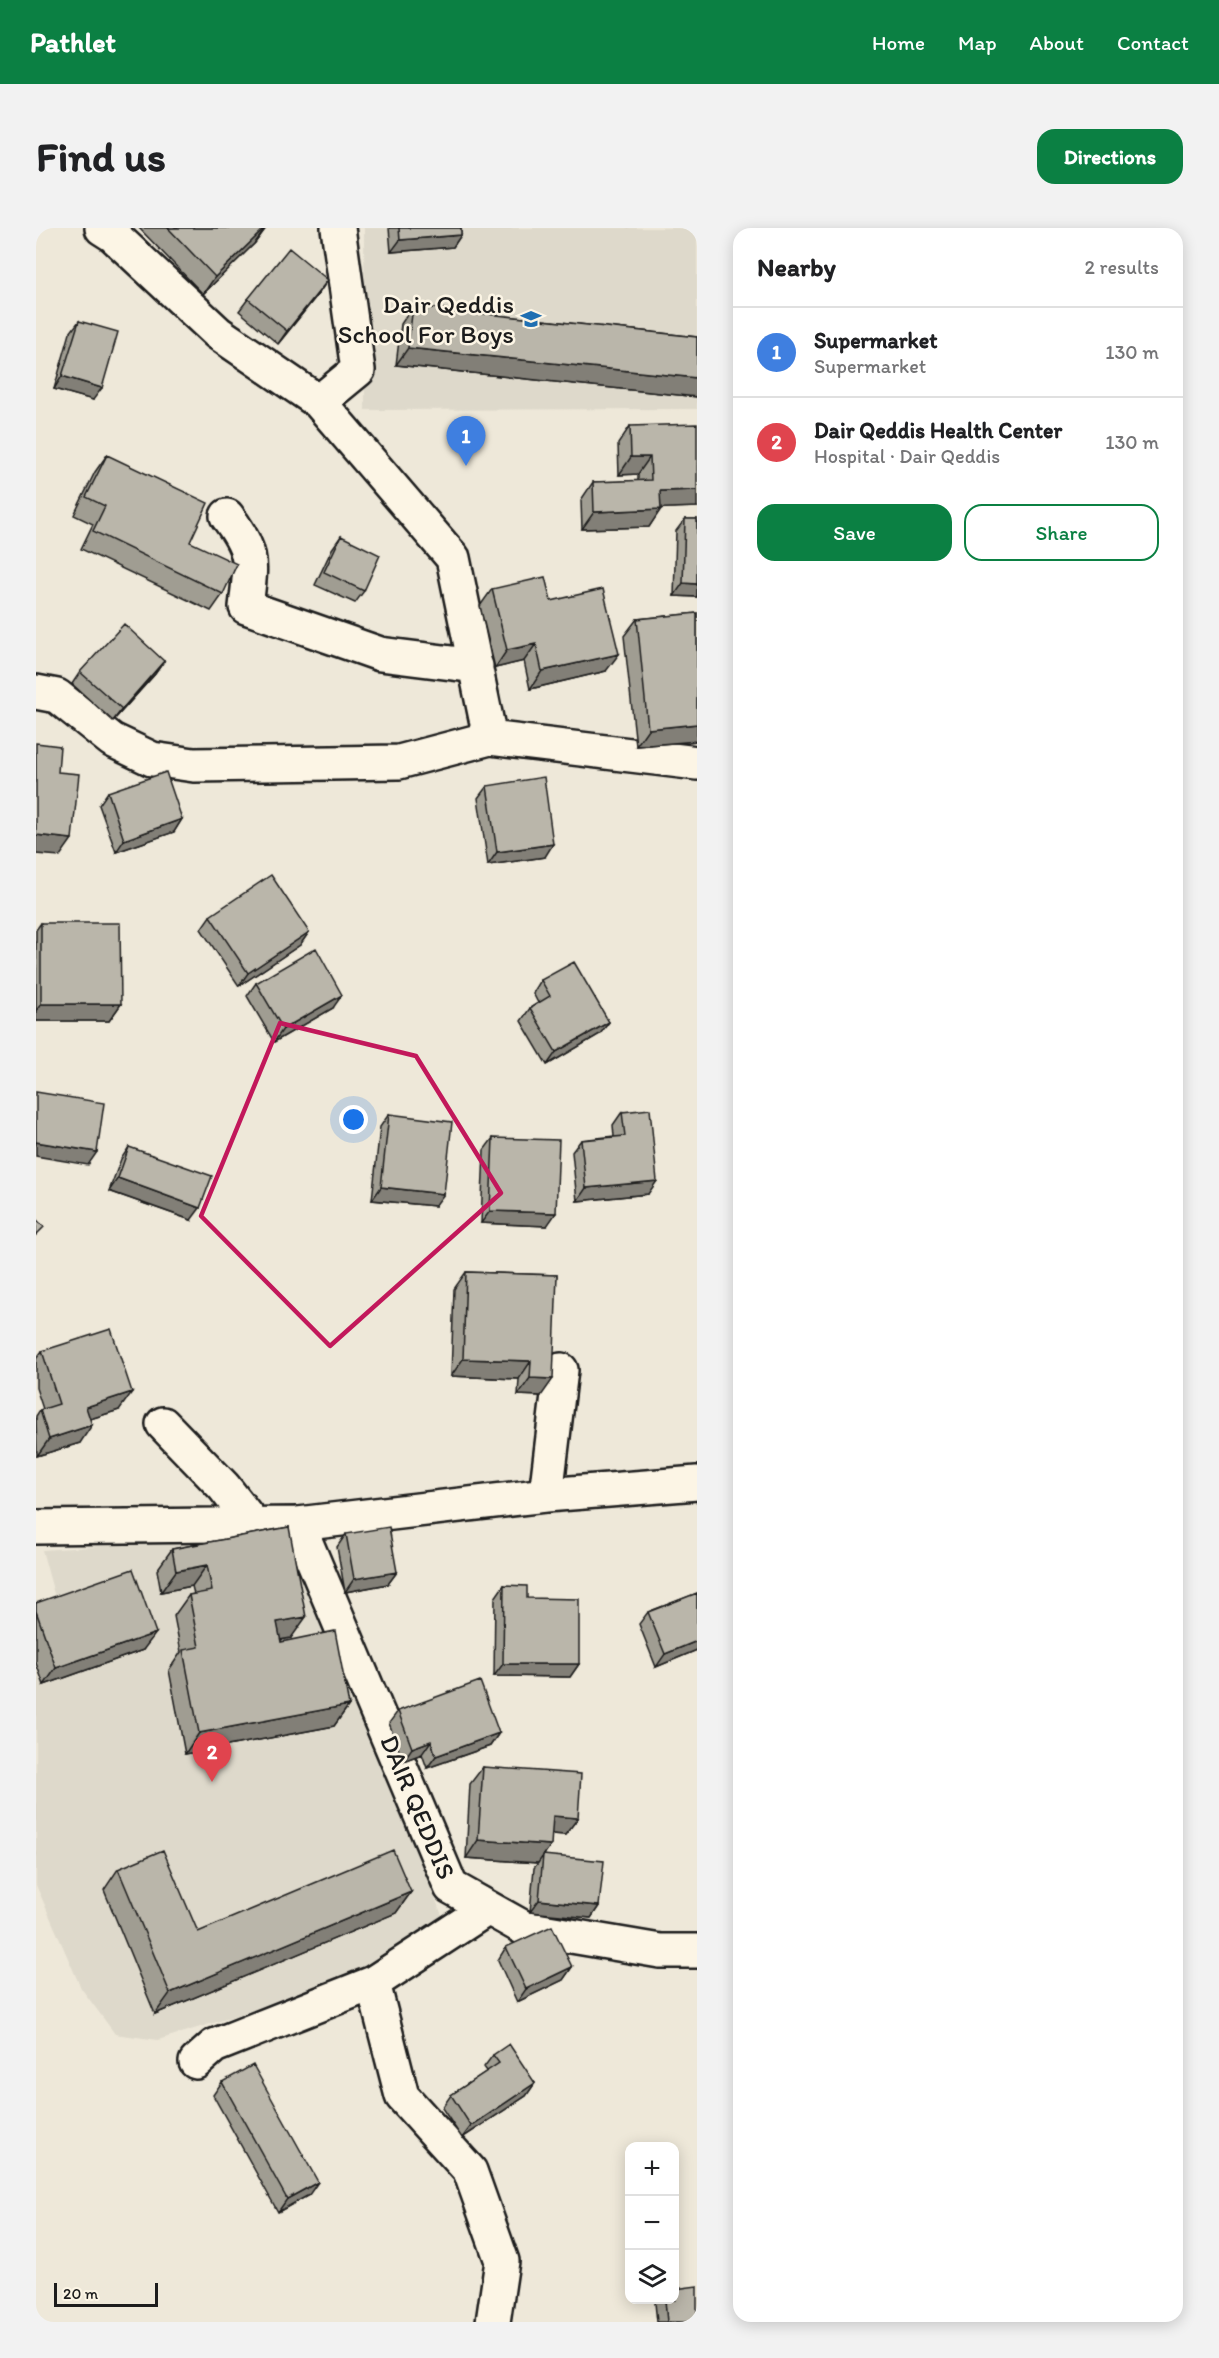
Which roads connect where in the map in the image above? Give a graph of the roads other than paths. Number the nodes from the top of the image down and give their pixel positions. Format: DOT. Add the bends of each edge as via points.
graph roads {
  1 [pos="102,228"];
  2 [pos="338,228"];
  3 [pos="319,402"];
  4 [pos="227,516"];
  5 [pos="476,666"];
  6 [pos="36,692"];
  7 [pos="490,738"];
  8 [pos="697,763"];
  9 [pos="561,1370"];
  10 [pos="163,1424"];
  11 [pos="697,1483"];
  12 [pos="546,1495"];
  13 [pos="253,1524"];
  14 [pos="298,1524"];
  15 [pos="36,1527"];
  16 [pos="488,1908"];
  17 [pos="697,1951"];
  18 [pos="373,1983"];
  19 [pos="196,2062"];
  20 [pos="493,2322"];
  1 -- 3 [label="street" via="218,333"];
  2 -- 3 [label="street" via="358,370"];
  3 -- 5 [label="street" via="453,558"];
  4 -- 5 [label="street" via="245,540 250,566 246,607 380,654"];
  5 -- 7 [label="street"];
  6 -- 7 [label="street" via="57,696 112,740 152,759 194,765 399,762"];
  7 -- 8 [label="street"];
  9 -- 12 [label="street"];
  10 -- 13 [label="street" via="224,1486"];
  11 -- 12 [label="street"];
  12 -- 14 [label="street"];
  13 -- 14 [label="street"];
  13 -- 15 [label="street"];
  14 -- 16 [label="street, DAIR QEDDIS" via="451,1887"];
  16 -- 17 [label="street, DAIR QEDDIS" via="524,1928 660,1951"];
  16 -- 18 [label="street"];
  18 -- 19 [label="street" via="214,2046"];
  18 -- 20 [label="street" via="402,2096 470,2171 502,2261"];
}
